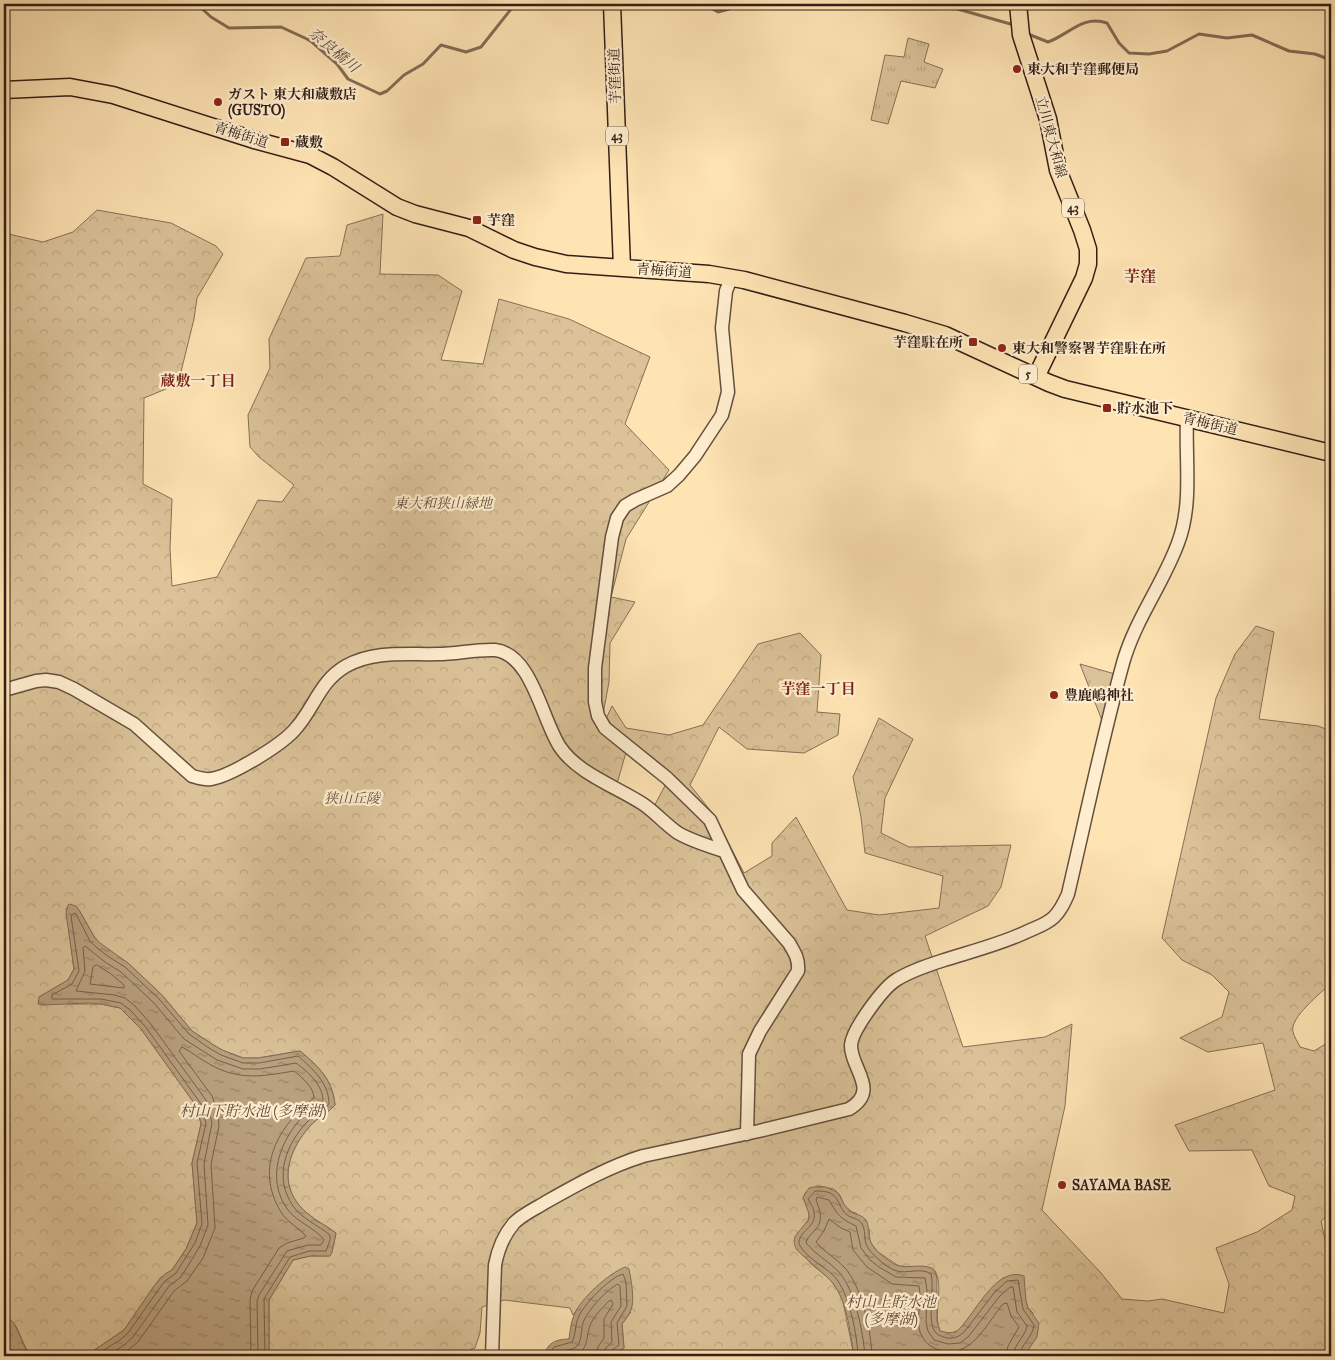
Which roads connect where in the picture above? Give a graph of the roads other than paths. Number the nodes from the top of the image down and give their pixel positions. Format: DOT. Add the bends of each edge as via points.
graph roads {
  1 [pos="612,4"];
  2 [pos="1018,4"];
  3 [pos="4,90"];
  4 [pos="622,268"];
  5 [pos="730,278"];
  6 [pos="1036,377"];
  7 [pos="1187,419"];
  8 [pos="1331,453"];
  9 [pos="4,690"];
  10 [pos="724,851"];
  11 [pos="747,1134"];
  12 [pos="492,1356"];
  1 -- 4 [label="main road, 芋窪街道 / 43"];
  2 -- 6 [label="main road, 立川東大和線 / 43" via="1020,28 1048,119 1058,170 1088,254 1084,278"];
  3 -- 4 [label="main road, 青梅街道 / 5" via="70,87 113,95 310,155 396,207 469,228 524,254 566,264"];
  4 -- 5 [label="main road, 青梅街道 / 5"];
  5 -- 6 [label="main road, 青梅街道 / 5" via="931,330"];
  5 -- 10 [label="street" via="722,328 728,392 724,411 711,434 679,475 667,486 625,506 616,518 594,689 597,712 605,728 656,769 710,820"];
  6 -- 7 [label="main road, 青梅街道 / 5" via="1075,392"];
  7 -- 8 [label="main road, 青梅街道 / 5"];
  7 -- 11 [label="street" via="1187,492 1180,536 1124,661 1064,905 1044,924 1007,941 905,974 883,991 851,1043 864,1084 857,1104"];
  9 -- 10 [label="street" via="36,681 59,682 134,724 192,776 204,780 226,774 288,738 326,683 347,666 391,653 496,650 516,660 523,669 560,747 570,758 644,805 678,832 700,844"];
  10 -- 11 [label="street" via="743,890 790,943 798,962 798,971 749,1054"];
  11 -- 12 [label="street" via="627,1161 594,1175 521,1217 507,1231 498,1250"];
}
